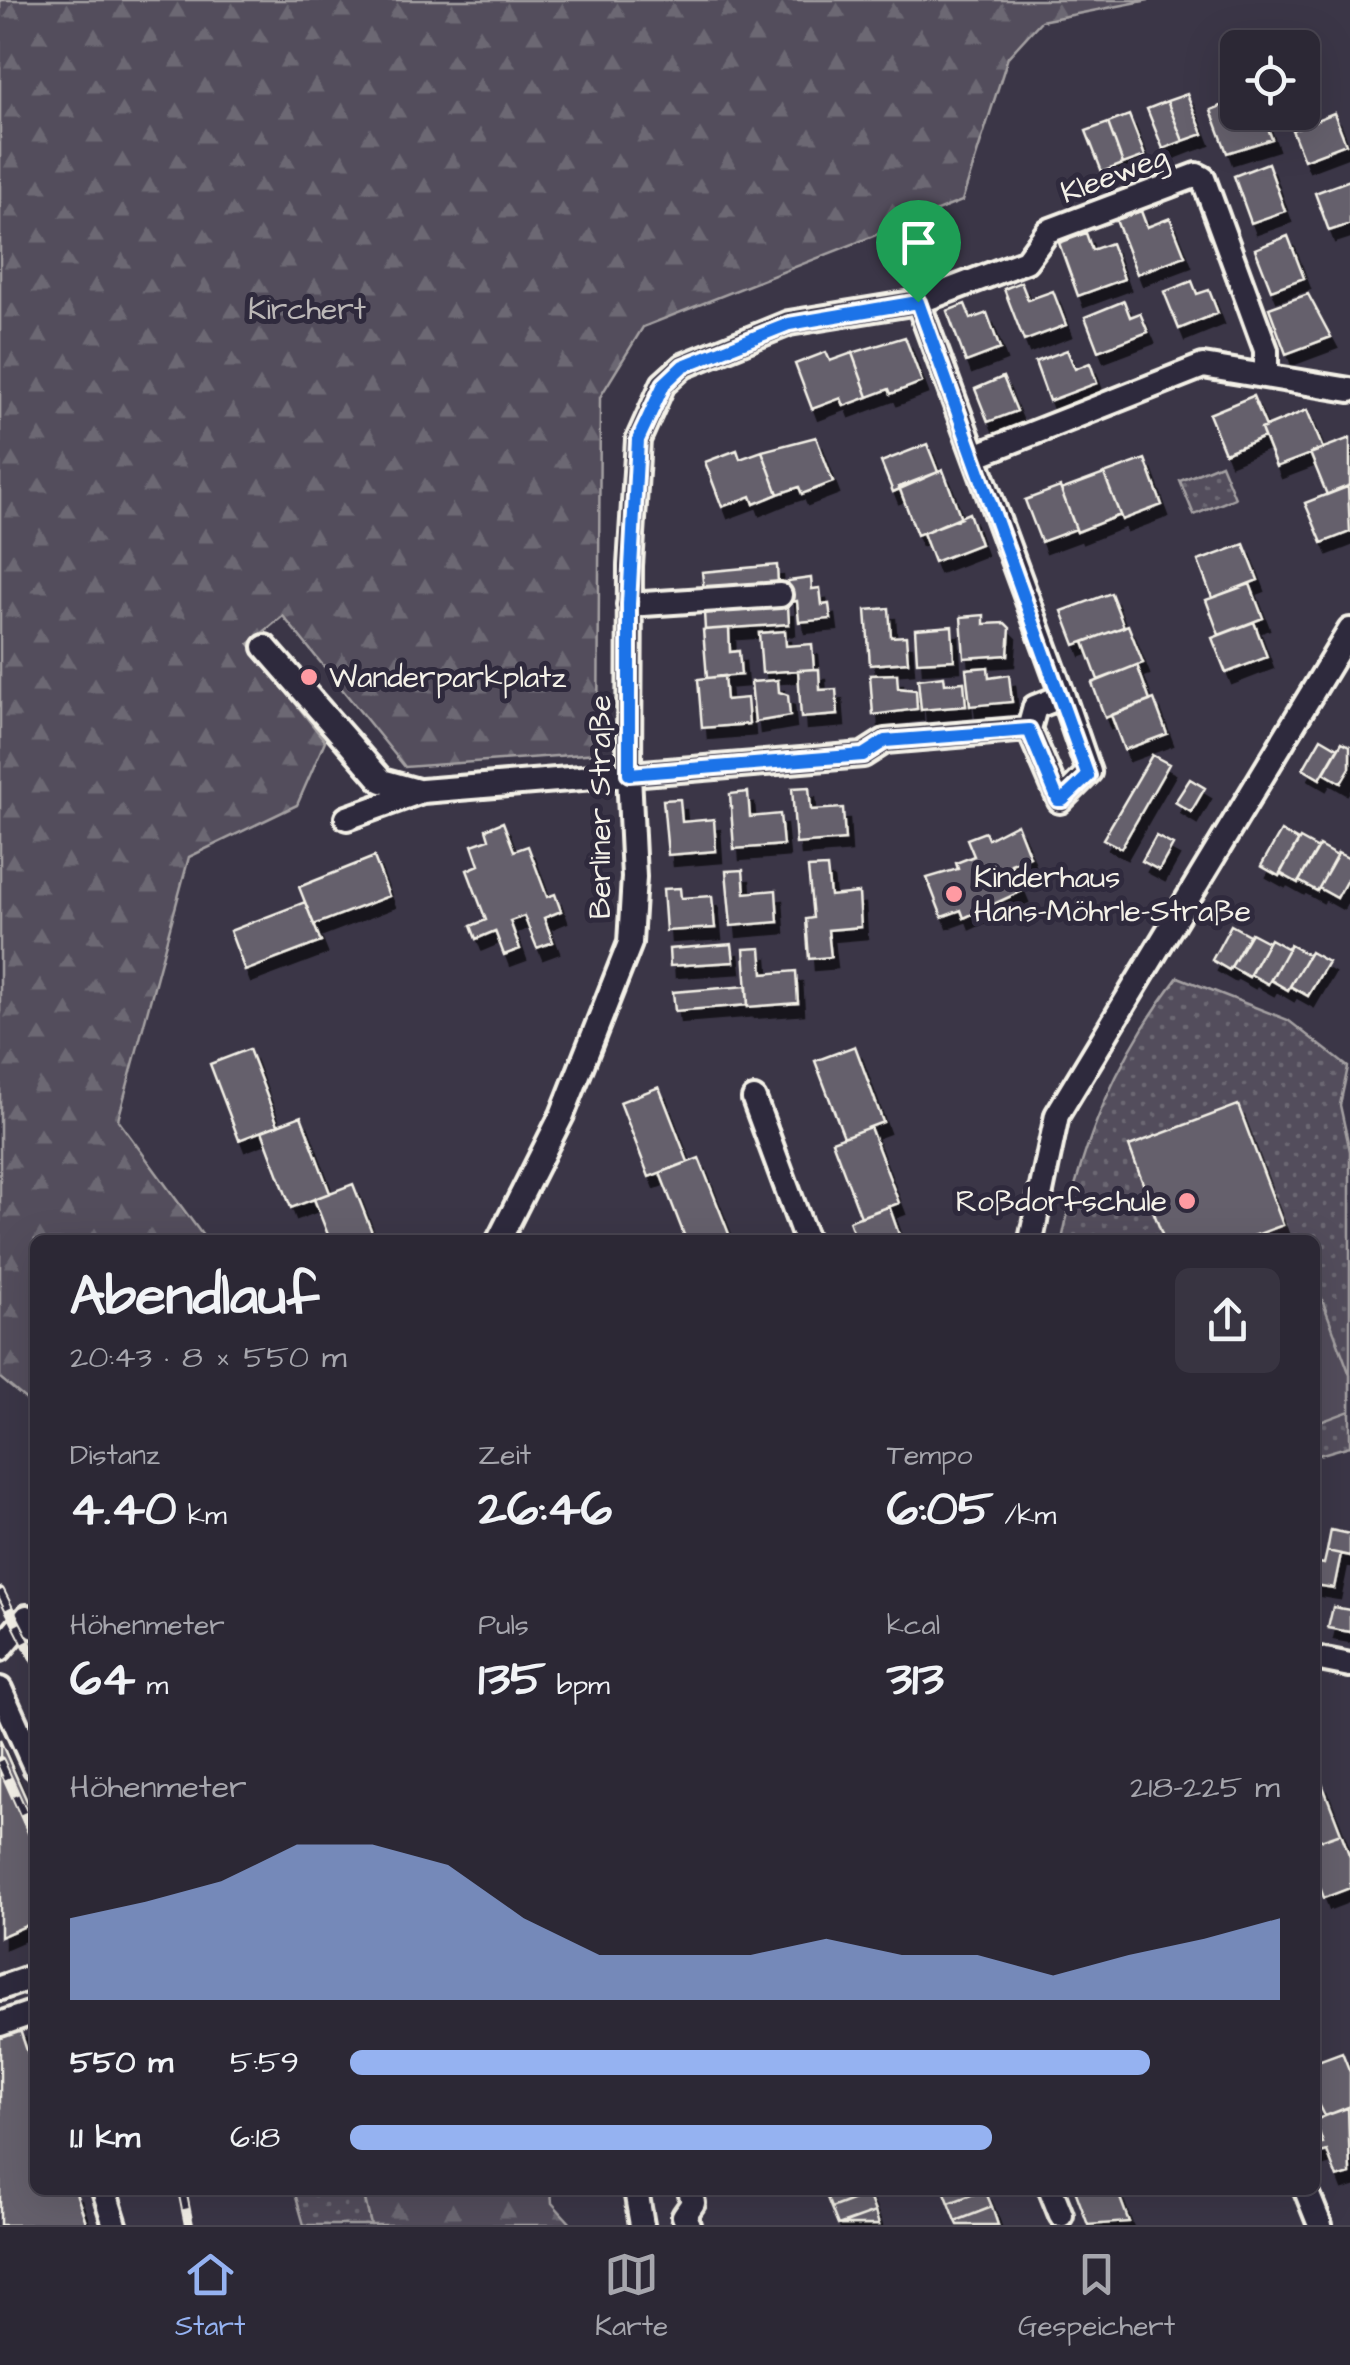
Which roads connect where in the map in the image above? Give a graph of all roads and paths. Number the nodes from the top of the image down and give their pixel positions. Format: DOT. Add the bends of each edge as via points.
graph roads {
  1 [pos="918,302"];
  2 [pos="1266,376"];
  3 [pos="1350,390"];
  4 [pos="975,456"];
  5 [pos="780,595"];
  6 [pos="629,604"];
  7 [pos="1350,630"];
  8 [pos="265,646"];
  9 [pos="1062,696"];
  10 [pos="1029,730"];
  11 [pos="629,774"];
  12 [pos="422,791"];
  13 [pos="347,818"];
  14 [pos="754,1099"];
  15 [pos="502,1235"];
  16 [pos="804,1235"];
  17 [pos="1032,1235"];
  18 [pos="30,1619"];
  19 [pos="0,1649"];
  20 [pos="1320,1659"];
  21 [pos="1350,1665"];
  22 [pos="0,1689"];
  23 [pos="30,1755"];
  24 [pos="30,1978"];
  25 [pos="0,1988"];
  26 [pos="30,2014"];
  27 [pos="0,2024"];
  28 [pos="106,2195"];
  29 [pos="637,2195"];
  30 [pos="691,2195"];
  31 [pos="1053,2195"];
  32 [pos="1308,2195"];
  33 [pos="1061,2215"];
  34 [pos="115,2225"];
  35 [pos="642,2225"];
  36 [pos="688,2225"];
  37 [pos="1320,2225"];
  1 -- 2 [label="street, Kleeweg" via="1026,261 1048,231 1200,175 1266,350"];
  1 -- 4 [label="street"];
  1 -- 6 [label="street, Berliner Straße" via="789,324 683,366 664,384 638,440"];
  2 -- 3 [label="street"];
  2 -- 4 [label="street" via="1203,366"];
  4 -- 9 [label="street"];
  5 -- 6 [label="street"];
  6 -- 11 [label="street, Berliner Straße"];
  7 -- 17 [label="street" via="1057,1115"];
  8 -- 12 [label="street" via="382,781"];
  9 -- 10 [label="street" via="1035,707"];
  9 -- 10 [label="street" via="1089,772 1063,800"];
  10 -- 11 [label="street" via="885,741 863,755"];
  11 -- 12 [label="street"];
  11 -- 15 [label="street, Berliner Straße" via="630,943 562,1115"];
  12 -- 13 [label="street"];
  14 -- 16 [label="street"];
  18 -- 19 [label="street"];
  20 -- 21 [label="street"];
  22 -- 23 [label="street"];
  24 -- 25 [label="street"];
  26 -- 27 [label="street"];
  28 -- 34 [label="street"];
  29 -- 35 [label="street"];
  30 -- 36 [label="street"];
  31 -- 33 [label="street"];
  32 -- 37 [label="street"];
}
